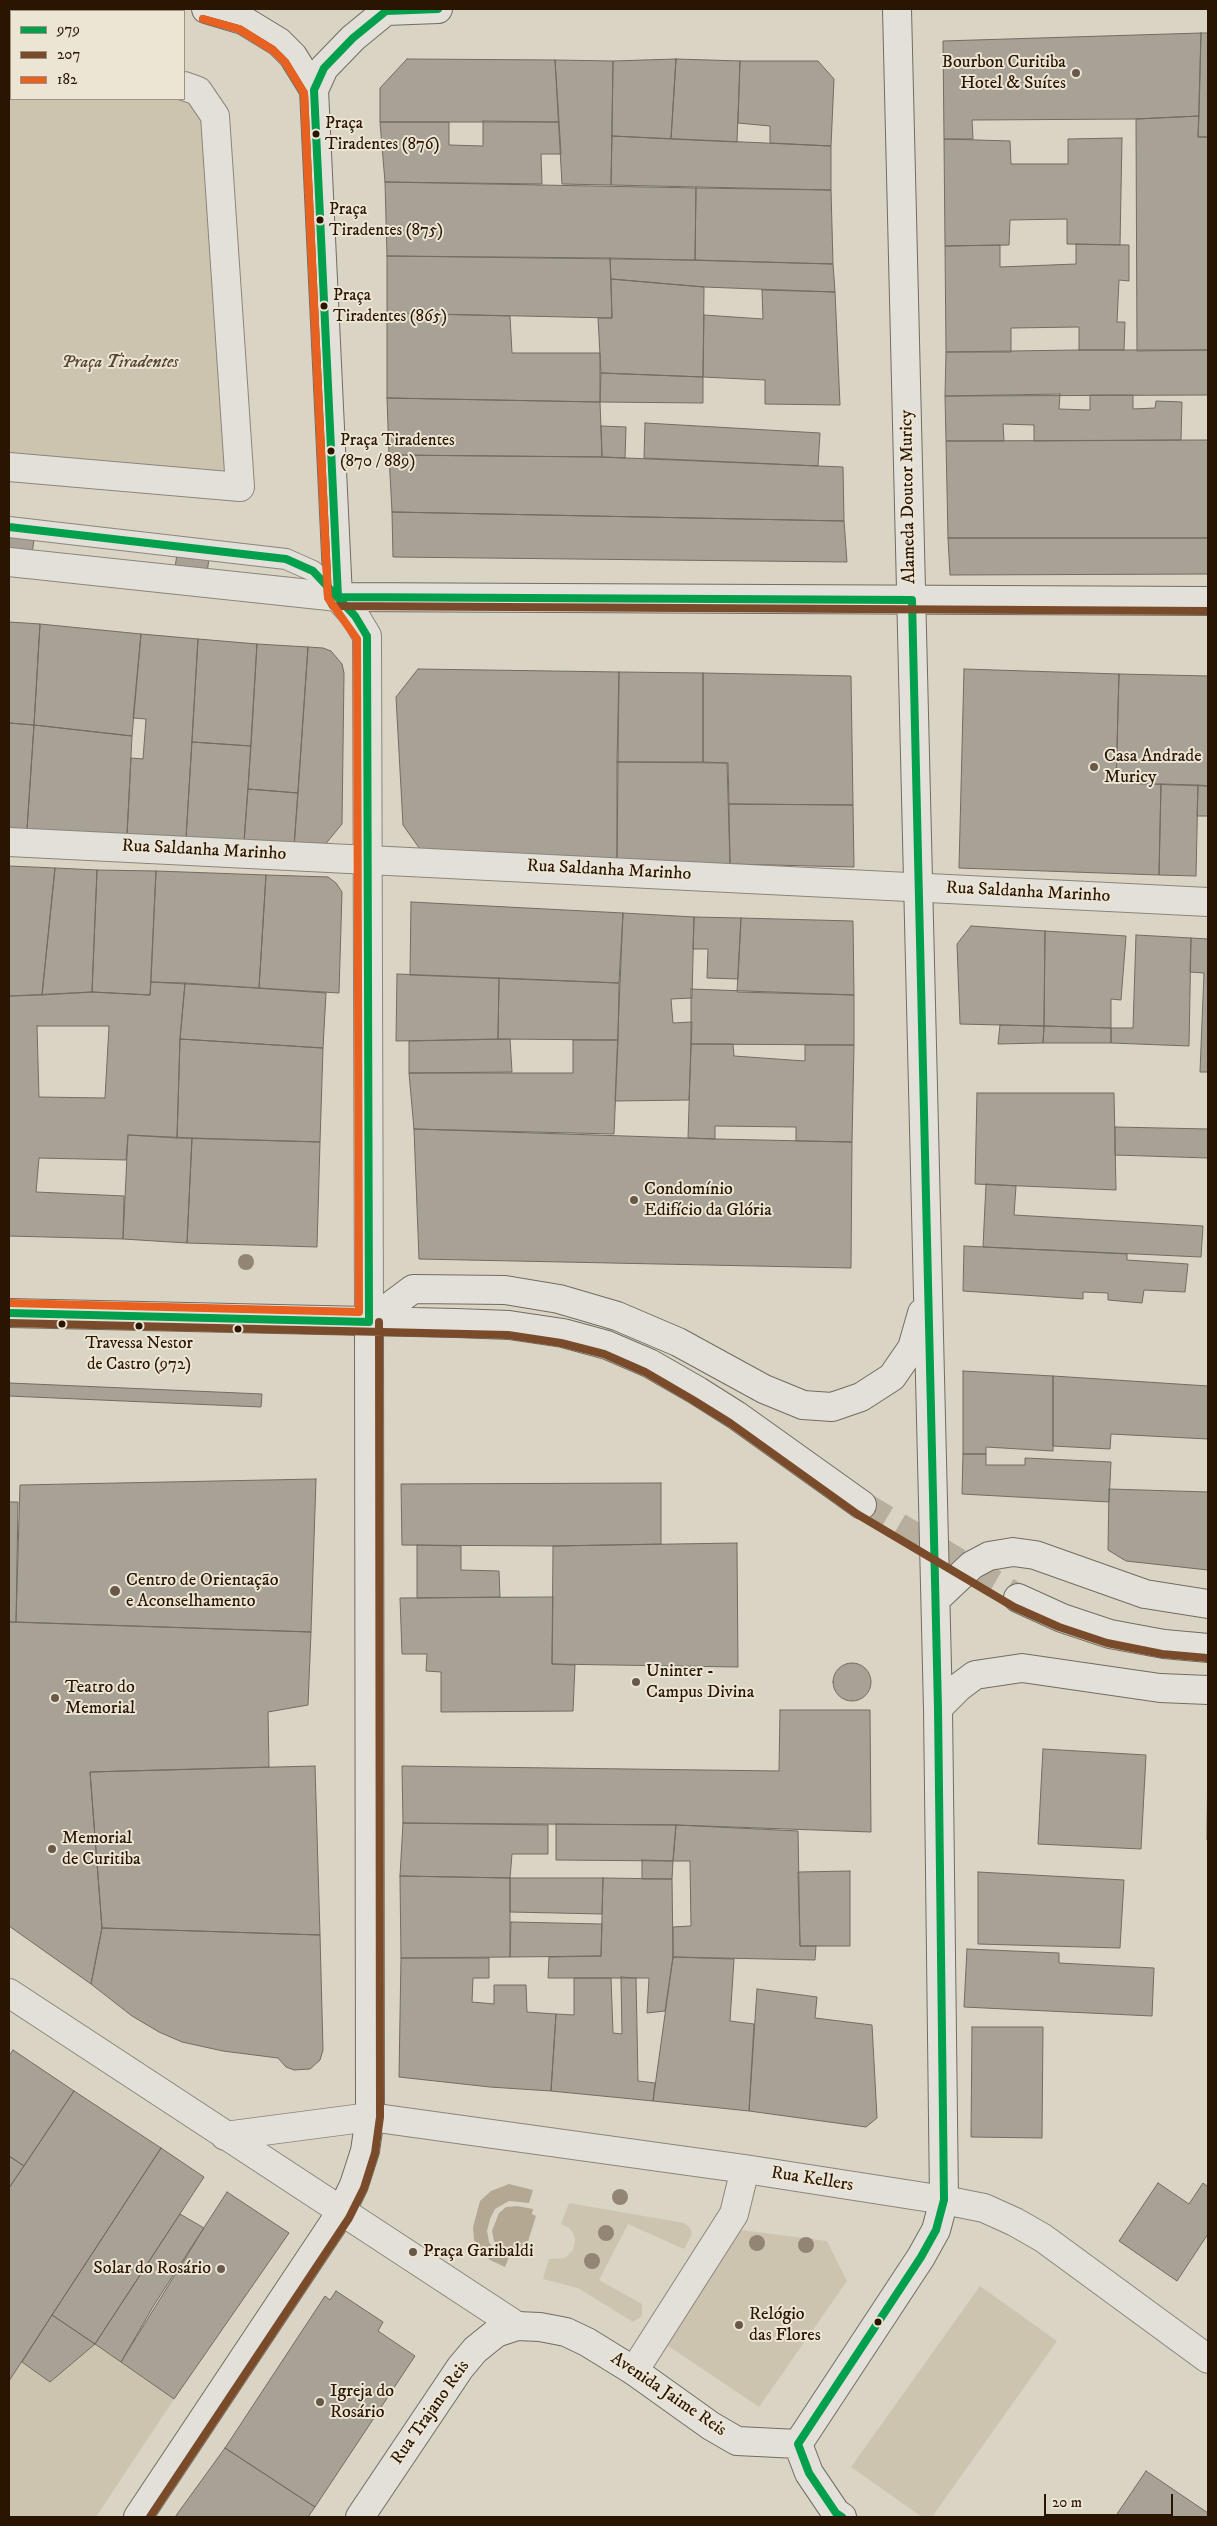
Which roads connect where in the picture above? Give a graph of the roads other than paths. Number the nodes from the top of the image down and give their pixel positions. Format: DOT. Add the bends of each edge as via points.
graph roads {
  1 [pos="206,9"];
  2 [pos="438,9"];
  3 [pos="897,9"];
  4 [pos="386,10"];
  5 [pos="185,86"];
  6 [pos="314,90"];
  7 [pos="9,467"];
  8 [pos="9,527"];
  9 [pos="9,562"];
  10 [pos="338,597"];
  11 [pos="912,600"];
  12 [pos="1208,601"];
  13 [pos="9,842"];
  14 [pos="368,859"];
  15 [pos="918,887"];
  16 [pos="1208,902"];
  17 [pos="928,1290"];
  18 [pos="9,1313"];
  19 [pos="369,1322"];
  20 [pos="862,1505"];
  21 [pos="1018,1598"];
  22 [pos="936,1599"];
  23 [pos="1208,1604"];
  24 [pos="1208,1648"];
  25 [pos="1208,1690"];
  26 [pos="938,1708"];
  27 [pos="9,1993"];
  28 [pos="370,2117"];
  29 [pos="225,2136"];
  30 [pos="745,2169"];
  31 [pos="944,2200"];
  32 [pos="341,2212"];
  33 [pos="517,2326"];
  34 [pos="1208,2360"];
  35 [pos="634,2371"];
  36 [pos="798,2444"];
  37 [pos="138,2517"];
  38 [pos="360,2517"];
  39 [pos="842,2517"];
  1 -- 6 [label="street" via="243,20 279,42 293,56"];
  2 -- 4 [label="street"];
  3 -- 11 [label="street, Alameda Doutor Muricy"];
  4 -- 6 [label="street" via="324,68"];
  5 -- 7 [label="street" via="198,91 216,116 240,487"];
  6 -- 10 [label="street"];
  8 -- 10 [label="lane" via="286,559 313,570"];
  9 -- 10 [label="street"];
  10 -- 11 [label="street"];
  10 -- 14 [label="street" via="367,636"];
  11 -- 12 [label="street"];
  11 -- 15 [label="street, Alameda Doutor Muricy"];
  13 -- 14 [label="street, Rua Saldanha Marinho"];
  14 -- 15 [label="street, Rua Saldanha Marinho"];
  14 -- 19 [label="street"];
  15 -- 16 [label="street, Rua Saldanha Marinho"];
  15 -- 17 [label="street, Alameda Doutor Muricy"];
  17 -- 19 [label="street" via="912,1348 892,1377 861,1397 832,1407 795,1402 764,1389 678,1342 617,1316 559,1299 505,1290 413,1289"];
  17 -- 22 [label="street, Alameda Doutor Muricy"];
  18 -- 19 [label="street"];
  19 -- 20 [label="street" via="510,1325 563,1333 607,1345 649,1363 728,1410"];
  19 -- 28 [label="street"];
  21 -- 24 [label="street" via="1062,1618 1110,1634"];
  22 -- 23 [label="street" via="972,1565 989,1556 1013,1552 1035,1555 1145,1594"];
  22 -- 26 [label="street, Alameda Doutor Muricy"];
  25 -- 26 [label="street" via="1160,1688 1022,1668 976,1674"];
  26 -- 31 [label="street, Alameda Doutor Muricy"];
  27 -- 29 [label="street"];
  28 -- 29 [label="street, Rua Kellers"];
  28 -- 30 [label="street, Rua Kellers"];
  28 -- 32 [label="street" via="365,2151 354,2186"];
  29 -- 32 [label="street"];
  30 -- 31 [label="street, Rua Kellers"];
  30 -- 35 [label="street" via="734,2214"];
  31 -- 34 [label="street, Rua Kellers" via="984,2208 1043,2238"];
  31 -- 36 [label="street, Alameda Doutor Muricy" via="936,2230 921,2257"];
  32 -- 33 [label="street"];
  32 -- 37 [label="street"];
  33 -- 35 [label="street, Avenida Jaime Reis" via="540,2326 566,2332"];
  33 -- 38 [label="street, Rua Trajano Reis" via="496,2333 460,2368"];
  35 -- 36 [label="street, Avenida Jaime Reis" via="737,2441"];
  36 -- 39 [label="street" via="809,2473"];
}
